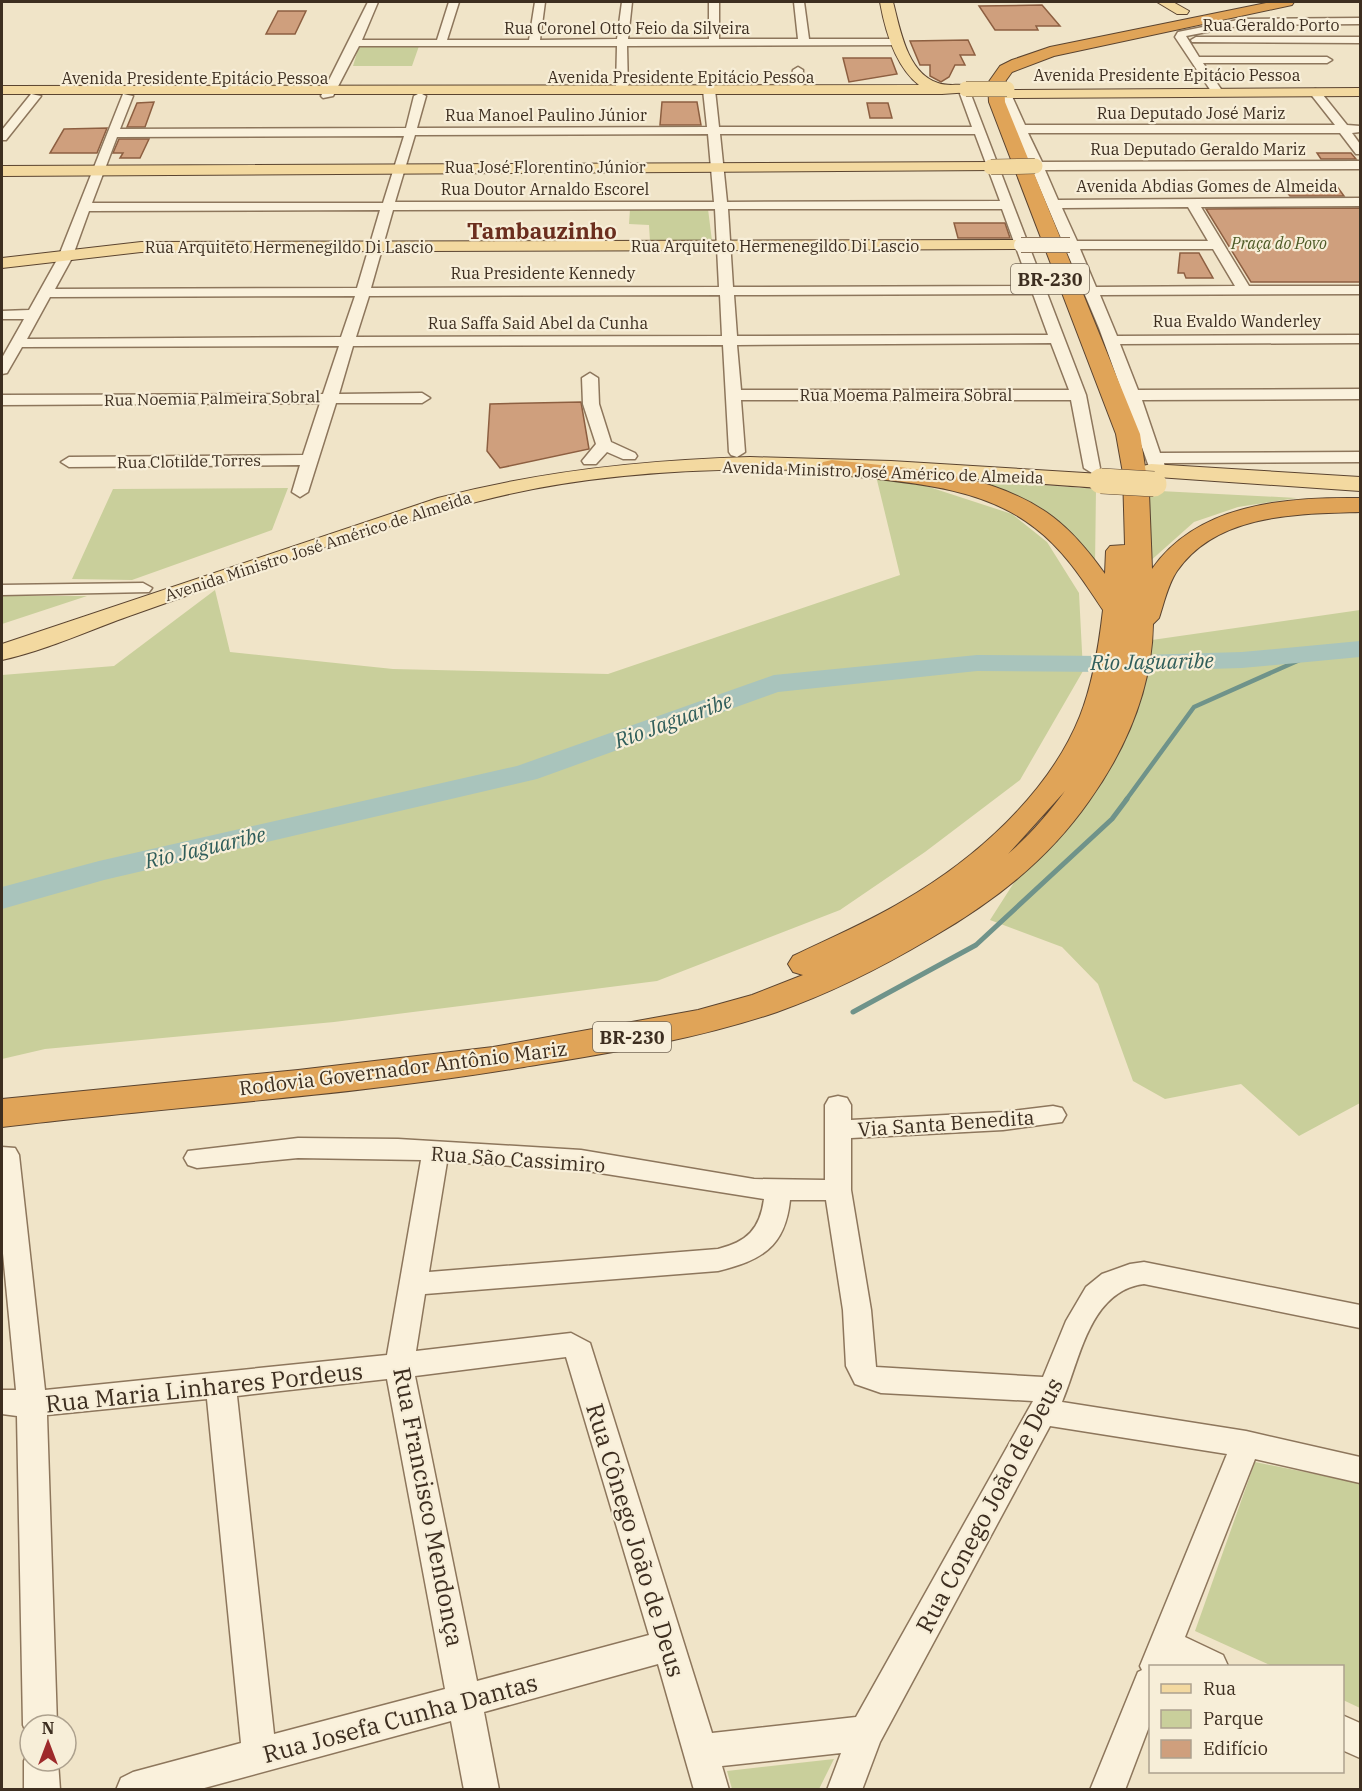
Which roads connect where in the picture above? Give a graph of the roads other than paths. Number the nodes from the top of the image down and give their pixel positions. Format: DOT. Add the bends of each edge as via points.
graph roads {
  1 [pos="373,2"];
  2 [pos="454,2"];
  3 [pos="540,2"];
  4 [pos="627,2"];
  5 [pos="714,2"];
  6 [pos="799,2"];
  7 [pos="886,2"];
  8 [pos="1164,2"];
  9 [pos="1231,2"];
  10 [pos="1287,2"];
  11 [pos="1182,11"];
  12 [pos="1360,21"];
  13 [pos="1128,22"];
  14 [pos="1148,32"];
  15 [pos="1360,39"];
  16 [pos="1182,40"];
  17 [pos="1312,40"];
  18 [pos="714,42"];
  19 [pos="804,42"];
  20 [pos="898,42"];
  21 [pos="355,43"];
  22 [pos="441,43"];
  23 [pos="534,43"];
  24 [pos="622,43"];
  25 [pos="1194,60"];
  26 [pos="1331,68"];
  27 [pos="798,70"];
  28 [pos="911,71"];
  29 [pos="1360,78"];
  30 [pos="1215,89"];
  31 [pos="1266,89"];
  32 [pos="2,90"];
  33 [pos="622,90"];
  34 [pos="796,90"];
  35 [pos="840,90"];
  36 [pos="942,90"];
  37 [pos="1290,90"];
  38 [pos="1360,90"];
  39 [pos="709,92"];
  40 [pos="966,92"];
  41 [pos="1006,92"];
  42 [pos="1316,92"];
  43 [pos="328,94"];
  44 [pos="2,96"];
  45 [pos="35,96"];
  46 [pos="127,96"];
  47 [pos="420,96"];
  48 [pos="1021,129"];
  49 [pos="1345,129"];
  50 [pos="1360,129"];
  51 [pos="979,130"];
  52 [pos="714,131"];
  53 [pos="409,132"];
  54 [pos="114,133"];
  55 [pos="2,137"];
  56 [pos="1360,151"];
  57 [pos="1360,165"];
  58 [pos="1035,166"];
  59 [pos="716,167"];
  60 [pos="991,167"];
  61 [pos="401,168"];
  62 [pos="98,169"];
  63 [pos="2,171"];
  64 [pos="1360,202"];
  65 [pos="1191,203"];
  66 [pos="1053,204"];
  67 [pos="721,205"];
  68 [pos="1005,205"];
  69 [pos="389,206"];
  70 [pos="84,207"];
  71 [pos="1021,245"];
  72 [pos="1070,245"];
  73 [pos="1217,245"];
  74 [pos="374,246"];
  75 [pos="723,246"];
  76 [pos="67,252"];
  77 [pos="2,263"];
  78 [pos="727,290"];
  79 [pos="1038,290"];
  80 [pos="1244,290"];
  81 [pos="1360,290"];
  82 [pos="1091,291"];
  83 [pos="363,292"];
  84 [pos="47,293"];
  85 [pos="34,314"];
  86 [pos="2,315"];
  87 [pos="1058,339"];
  88 [pos="1360,339"];
  89 [pos="729,340"];
  90 [pos="1113,340"];
  91 [pos="346,342"];
  92 [pos="18,343"];
  93 [pos="2,370"];
  94 [pos="590,378"];
  95 [pos="1360,394"];
  96 [pos="733,395"];
  97 [pos="1078,395"];
  98 [pos="1135,395"];
  99 [pos="330,397"];
  100 [pos="422,398"];
  101 [pos="2,400"];
  102 [pos="737,452"];
  103 [pos="597,453"];
  104 [pos="1360,457"];
  105 [pos="309,460"];
  106 [pos="69,462"];
  107 [pos="1103,465"];
  108 [pos="832,467"];
  109 [pos="1164,469"];
  110 [pos="1360,482"];
  111 [pos="300,492"];
  112 [pos="1360,498"];
  113 [pos="1360,505"];
  114 [pos="143,588"];
  115 [pos="2,590"];
  116 [pos="1115,609"];
  117 [pos="2,636"];
  118 [pos="1140,637"];
  119 [pos="2,652"];
  120 [pos="1116,690"];
  121 [pos="2,1095"];
  122 [pos="2,1113"];
  123 [pos="1053,1115"];
  124 [pos="435,1153"];
  125 [pos="6,1155"];
  126 [pos="197,1158"];
  127 [pos="778,1190"];
  128 [pos="838,1190"];
  129 [pos="413,1284"];
  130 [pos="1360,1316"];
  131 [pos="519,1352"];
  132 [pos="399,1368"];
  133 [pos="221,1387"];
  134 [pos="1047,1401"];
  135 [pos="16,1403"];
  136 [pos="1246,1444"];
  137 [pos="1360,1470"];
  138 [pos="667,1646"];
  139 [pos="1162,1655"];
  140 [pos="1207,1665"];
  141 [pos="1149,1685"];
  142 [pos="467,1702"];
  143 [pos="39,1713"];
  144 [pos="866,1733"];
  145 [pos="1344,1733"];
  146 [pos="1360,1741"];
  147 [pos="700,1751"];
  148 [pos="259,1754"];
  149 [pos="41,1773"];
  150 [pos="42,1790"];
  151 [pos="133,1790"];
  152 [pos="482,1790"];
  153 [pos="712,1790"];
  154 [pos="844,1790"];
  155 [pos="1107,1790"];
  1 -- 21 [label="street"];
  2 -- 22 [label="street"];
  3 -- 23 [label="street"];
  4 -- 24 [label="street"];
  5 -- 18 [label="street"];
  6 -- 19 [label="street"];
  7 -- 20 [label="main road"];
  8 -- 11 [label="main road"];
  9 -- 11 [label="highway, Rodovia Governador Antônio Mariz / BR-230"];
  10 -- 14 [label="highway, Rodovia Governador Antônio Mariz / BR-230"];
  11 -- 13 [label="highway, Rodovia Governador Antônio Mariz / BR-230"];
  12 -- 16 [label="street" via="1243,22 1182,34"];
  13 -- 14 [label="highway" via="1106,30 1122,34"];
  13 -- 107 [label="highway, Rodovia Governador Antônio Mariz / BR-230" via="1074,33 1012,57 987,77 980,94 1095,399"];
  14 -- 118 [label="highway, Rodovia Governador Antônio Mariz / BR-230" via="1030,58 1006,69 996,83 998,102 1132,443 1138,490"];
  15 -- 17 [label="street, Rua Geraldo Porto"];
  16 -- 17 [label="street, Rua Geraldo Porto"];
  16 -- 25 [label="street"];
  17 -- 26 [label="street"];
  18 -- 19 [label="street, Rua Coronel Otto Feio da Silveira"];
  18 -- 24 [label="street, Rua Coronel Otto Feio da Silveira"];
  19 -- 20 [label="street, Rua Coronel Otto Feio da Silveira"];
  20 -- 28 [label="main road"];
  21 -- 22 [label="street, Rua Coronel Otto Feio da Silveira"];
  21 -- 43 [label="street"];
  22 -- 23 [label="street, Rua Coronel Otto Feio da Silveira"];
  23 -- 24 [label="street, Rua Coronel Otto Feio da Silveira"];
  24 -- 33 [label="street"];
  25 -- 26 [label="street"];
  25 -- 30 [label="street"];
  26 -- 31 [label="main road"];
  27 -- 34 [label="street"];
  28 -- 35 [label="main road"];
  28 -- 36 [label="main road" via="924,84"];
  29 -- 37 [label="main road"];
  30 -- 31 [label="main road, Avenida Presidente Epitácio Pessoa"];
  30 -- 41 [label="main road, Avenida Presidente Epitácio Pessoa"];
  31 -- 37 [label="main road, Avenida Presidente Epitácio Pessoa"];
  32 -- 43 [label="main road, Avenida Presidente Epitácio Pessoa"];
  33 -- 39 [label="main road, Avenida Presidente Epitácio Pessoa"];
  33 -- 43 [label="main road, Avenida Presidente Epitácio Pessoa"];
  34 -- 35 [label="main road, Avenida Presidente Epitácio Pessoa"];
  34 -- 39 [label="main road, Avenida Presidente Epitácio Pessoa"];
  35 -- 36 [label="main road, Avenida Presidente Epitácio Pessoa"];
  36 -- 40 [label="main road, Avenida Presidente Epitácio Pessoa"];
  37 -- 38 [label="main road, Avenida Presidente Epitácio Pessoa"];
  37 -- 41 [label="main road, Avenida Presidente Epitácio Pessoa"];
  37 -- 42 [label="main road, Avenida Presidente Epitácio Pessoa"];
  38 -- 42 [label="main road, Avenida Presidente Epitácio Pessoa"];
  39 -- 40 [label="main road, Avenida Presidente Epitácio Pessoa"];
  39 -- 47 [label="main road, Avenida Presidente Epitácio Pessoa"];
  39 -- 52 [label="street"];
  40 -- 41 [label="main road, Avenida Presidente Epitácio Pessoa"];
  40 -- 51 [label="street"];
  41 -- 48 [label="street"];
  42 -- 49 [label="street"];
  43 -- 46 [label="main road, Avenida Presidente Epitácio Pessoa"];
  43 -- 47 [label="main road, Avenida Presidente Epitácio Pessoa"];
  44 -- 45 [label="main road, Avenida Presidente Epitácio Pessoa"];
  45 -- 46 [label="main road, Avenida Presidente Epitácio Pessoa"];
  45 -- 55 [label="street"];
  46 -- 54 [label="street"];
  47 -- 53 [label="street"];
  48 -- 49 [label="street, Rua Deputado José Mariz"];
  48 -- 58 [label="street"];
  49 -- 50 [label="street, Rua Deputado José Mariz"];
  49 -- 56 [label="street"];
  51 -- 52 [label="street, Rua Manoel Paulino Júnior"];
  51 -- 60 [label="street"];
  52 -- 53 [label="street, Rua Manoel Paulino Júnior"];
  52 -- 59 [label="street"];
  53 -- 54 [label="street, Rua Manoel Paulino Júnior"];
  53 -- 61 [label="street"];
  54 -- 62 [label="street"];
  57 -- 58 [label="street, Rua Deputado Geraldo Mariz"];
  58 -- 60 [label="main road, Rua José Florentino Júnior, bridge"];
  58 -- 66 [label="street"];
  59 -- 60 [label="main road, Rua José Florentino Júnior"];
  59 -- 61 [label="main road, Rua José Florentino Júnior"];
  59 -- 67 [label="street"];
  60 -- 68 [label="street"];
  61 -- 62 [label="main road, Rua José Florentino Júnior"];
  61 -- 69 [label="street"];
  62 -- 63 [label="main road, Rua José Florentino Júnior"];
  62 -- 70 [label="street"];
  64 -- 65 [label="street, Avenida Abdias Gomes de Almeida"];
  65 -- 66 [label="street, Avenida Abdias Gomes de Almeida"];
  65 -- 73 [label="street"];
  66 -- 72 [label="street"];
  67 -- 68 [label="street, Rua Doutor Arnaldo Escorel"];
  67 -- 69 [label="street, Rua Doutor Arnaldo Escorel"];
  67 -- 75 [label="street"];
  68 -- 71 [label="street"];
  69 -- 70 [label="street, Rua Doutor Arnaldo Escorel"];
  69 -- 74 [label="street"];
  70 -- 76 [label="street"];
  71 -- 72 [label="street, Rua Arquiteto Hermenegildo Di Lascio, bridge"];
  71 -- 75 [label="main road, Rua Arquiteto Hermenegildo Di Lascio"];
  71 -- 79 [label="street"];
  72 -- 73 [label="street, Rua Arquiteto Hermenegildo Di Lascio"];
  72 -- 82 [label="street"];
  73 -- 80 [label="street"];
  74 -- 75 [label="main road, Rua Arquiteto Hermenegildo Di Lascio"];
  74 -- 76 [label="main road, Rua Arquiteto Hermenegildo Di Lascio" via="116,248"];
  74 -- 83 [label="street"];
  75 -- 78 [label="street"];
  76 -- 77 [label="main road, Rua Arquiteto Hermenegildo Di Lascio"];
  76 -- 84 [label="street"];
  78 -- 79 [label="street, Rua Presidente Kennedy"];
  78 -- 83 [label="street, Rua Presidente Kennedy"];
  78 -- 89 [label="street"];
  79 -- 87 [label="street"];
  80 -- 81 [label="street"];
  80 -- 82 [label="street"];
  82 -- 90 [label="street"];
  83 -- 84 [label="street, Rua Presidente Kennedy"];
  83 -- 91 [label="street"];
  84 -- 85 [label="street"];
  85 -- 86 [label="street"];
  85 -- 92 [label="street"];
  87 -- 89 [label="street, Rua Saffa Said Abel da Cunha"];
  87 -- 97 [label="street"];
  88 -- 90 [label="street, Rua Evaldo Wanderley"];
  89 -- 91 [label="street, Rua Saffa Said Abel da Cunha"];
  89 -- 96 [label="street"];
  90 -- 98 [label="street"];
  91 -- 92 [label="street, Rua Saffa Said Abel da Cunha"];
  91 -- 99 [label="street"];
  92 -- 93 [label="street"];
  94 -- 103 [label="street" via="588,391"];
  95 -- 98 [label="street"];
  96 -- 97 [label="street, Rua Moema Palmeira Sobral"];
  96 -- 102 [label="street"];
  97 -- 107 [label="street"];
  98 -- 109 [label="street"];
  99 -- 100 [label="street, Rua Noemia Palmeira Sobral"];
  99 -- 101 [label="street, Rua Noemia Palmeira Sobral"];
  99 -- 105 [label="street"];
  102 -- 103 [label="main road, Avenida Ministro José Américo de Almeida" via="629,456"];
  102 -- 107 [label="main road, Avenida Ministro José Américo de Almeida"];
  103 -- 114 [label="main road, Avenida Ministro José Américo de Almeida" via="371,511"];
  104 -- 109 [label="street"];
  105 -- 106 [label="street, Rua Clotilde Torres"];
  105 -- 111 [label="street"];
  107 -- 108 [label="main road, Avenida Ministro José Américo de Almeida"];
  107 -- 109 [label="main road, Avenida Ministro José Américo de Almeida, bridge"];
  107 -- 116 [label="highway, Rodovia Governador Antônio Mariz / BR-230" via="1119,498"];
  108 -- 116 [label="highway" via="943,483 1020,507 1066,542"];
  108 -- 119 [label="main road, Avenida Ministro José Américo de Almeida" via="656,468 491,491 390,519"];
  109 -- 110 [label="main road, Avenida Ministro José Américo de Almeida"];
  109 -- 112 [label="main road, Avenida Ministro José Américo de Almeida"];
  113 -- 118 [label="highway" via="1275,510 1238,518 1200,536 1168,565"];
  114 -- 115 [label="street"];
  114 -- 117 [label="main road, Avenida Ministro José Américo de Almeida"];
  116 -- 120 [label="highway, Rodovia Governador Antônio Mariz / BR-230" via="1111,643"];
  118 -- 120 [label="highway, Rodovia Governador Antônio Mariz / BR-230"];
  120 -- 121 [label="highway, Rodovia Governador Antônio Mariz / BR-230" via="1095,716 1063,774 1001,843 964,876 915,908 792,970 706,999 605,1025 462,1049"];
  120 -- 122 [label="highway, Rodovia Governador Antônio Mariz / BR-230" via="1108,748 1069,809 1014,867 896,943 787,996 666,1031 478,1063"];
  123 -- 128 [label="street, Via Santa Benedita" via="928,1123 838,1118"];
  124 -- 126 [label="street, Rua São Cassimiro" via="309,1148"];
  124 -- 127 [label="street, Rua São Cassimiro" via="581,1160"];
  124 -- 129 [label="street, Rua Francisco Mendonça"];
  125 -- 135 [label="street"];
  127 -- 128 [label="street, Rua São Cassimiro"];
  127 -- 129 [label="street" via="767,1234 758,1247 743,1254 707,1261"];
  128 -- 134 [label="street" via="865,1376"];
  129 -- 132 [label="street, Rua Francisco Mendonça"];
  130 -- 134 [label="street, Rua Conego João de Deus" via="1144,1273 1128,1275 1096,1296"];
  131 -- 132 [label="street, Rua Maria Linhares Pordeus"];
  131 -- 138 [label="street, Rua Cônego João de Deus" via="567,1344 580,1351"];
  132 -- 133 [label="street, Rua Maria Linhares Pordeus"];
  132 -- 142 [label="street, Rua Francisco Mendonça"];
  133 -- 135 [label="street, Rua Maria Linhares Pordeus"];
  133 -- 148 [label="street"];
  134 -- 136 [label="street"];
  134 -- 144 [label="street, Rua Conego João de Deus"];
  135 -- 143 [label="street"];
  136 -- 137 [label="street"];
  136 -- 139 [label="street"];
  138 -- 142 [label="street, Rua Josefa Cunha Dantas"];
  138 -- 147 [label="street, Rua Cônego João de Deus"];
  139 -- 140 [label="street"];
  141 -- 155 [label="street"];
  142 -- 148 [label="street, Rua Josefa Cunha Dantas"];
  142 -- 152 [label="street, Rua Francisco Mendonça"];
  144 -- 147 [label="street"];
  144 -- 154 [label="street, Rua Conego João de Deus"];
  145 -- 146 [label="street"];
  147 -- 153 [label="street, Rua Cônego João de Deus"];
  148 -- 151 [label="street, Rua Josefa Cunha Dantas"];
  149 -- 150 [label="street"];
}
